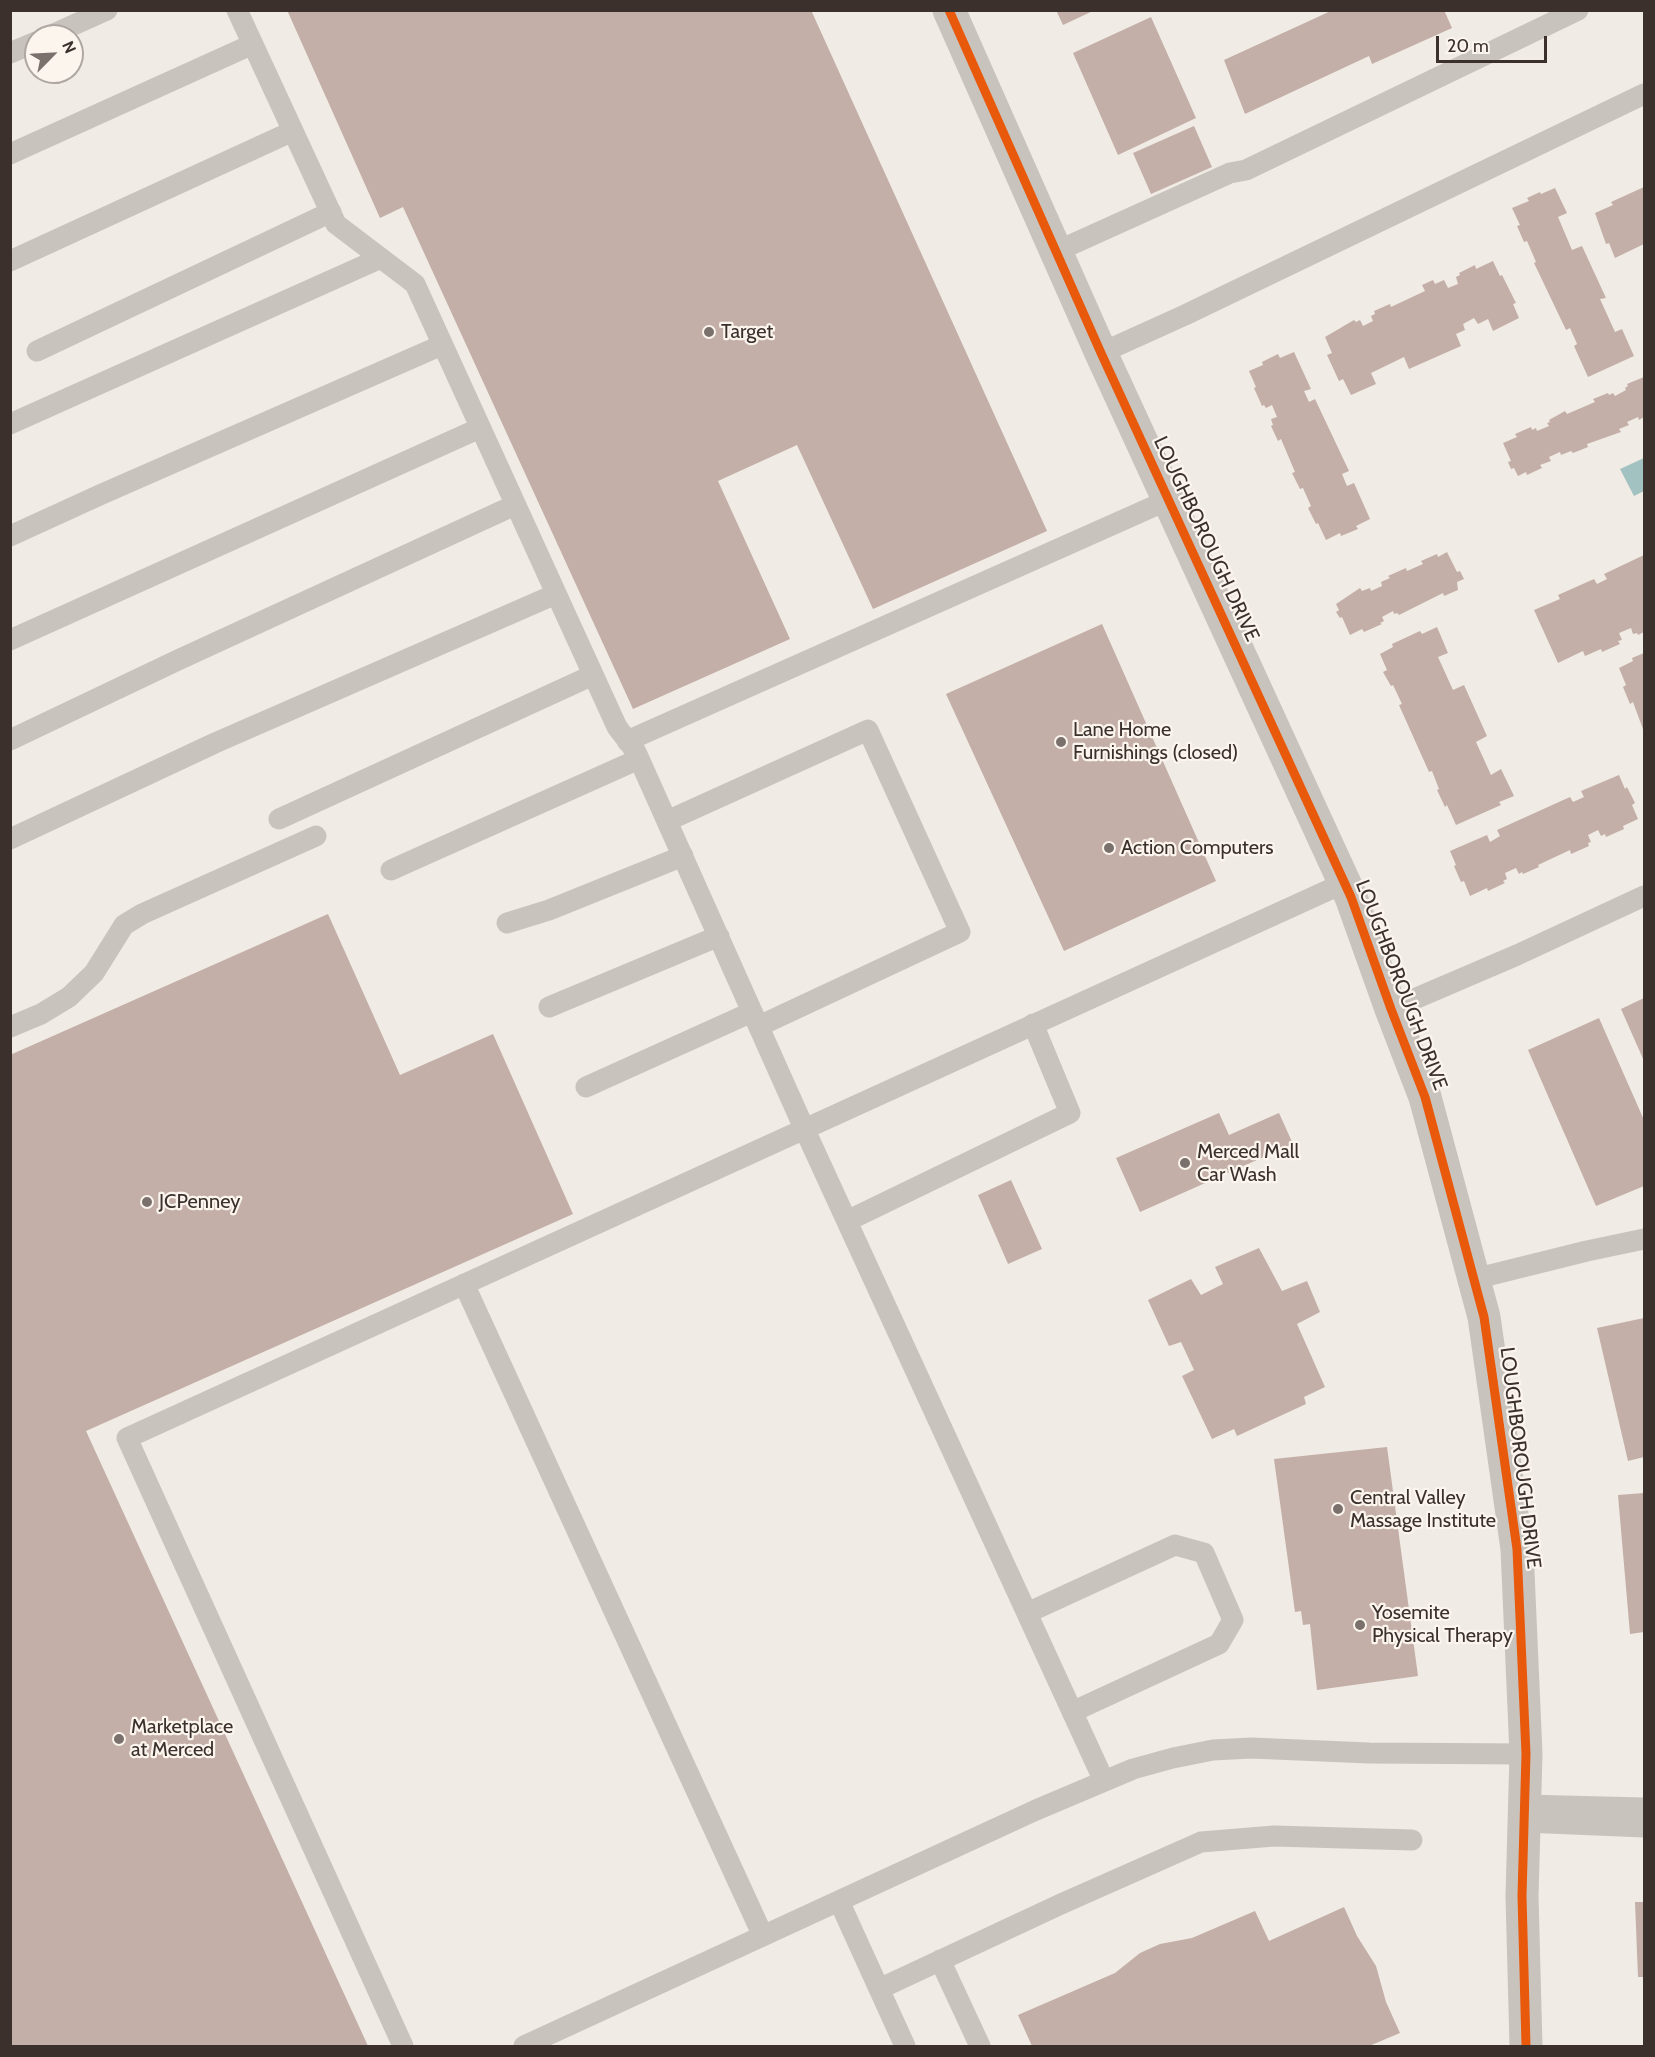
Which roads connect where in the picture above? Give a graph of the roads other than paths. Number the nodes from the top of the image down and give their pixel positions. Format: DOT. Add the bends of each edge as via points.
graph roads {
  1 [pos="107,10"];
  2 [pos="237,10"];
  3 [pos="949,10"];
  4 [pos="1578,10"];
  5 [pos="76,24"];
  6 [pos="253,44"];
  7 [pos="24,47"];
  8 [pos="10,53"];
  9 [pos="1644,94"];
  10 [pos="293,131"];
  11 [pos="10,154"];
  12 [pos="331,212"];
  13 [pos="1055,252"];
  14 [pos="381,258"];
  15 [pos="10,261"];
  16 [pos="442,345"];
  17 [pos="37,351"];
  18 [pos="1101,353"];
  19 [pos="10,424"];
  20 [pos="480,428"];
  21 [pos="1168,500"];
  22 [pos="515,505"];
  23 [pos="10,536"];
  24 [pos="556,594"];
  25 [pos="10,640"];
  26 [pos="593,675"];
  27 [pos="10,740"];
  28 [pos="627,741"];
  29 [pos="639,759"];
  30 [pos="279,819"];
  31 [pos="667,821"];
  32 [pos="316,836"];
  33 [pos="10,839"];
  34 [pos="683,856"];
  35 [pos="391,870"];
  36 [pos="1344,883"];
  37 [pos="1644,896"];
  38 [pos="507,923"];
  39 [pos="719,936"];
  40 [pos="549,1007"];
  41 [pos="1391,1009"];
  42 [pos="755,1019"];
  43 [pos="1033,1024"];
  44 [pos="10,1027"];
  45 [pos="586,1087"];
  46 [pos="804,1128"];
  47 [pos="847,1221"];
  48 [pos="1644,1239"];
  49 [pos="1474,1279"];
  50 [pos="464,1284"];
  51 [pos="1027,1613"];
  52 [pos="1072,1712"];
  53 [pos="1526,1754"];
  54 [pos="1104,1781"];
  55 [pos="1644,1808"];
  56 [pos="1524,1813"];
  57 [pos="1644,1827"];
  58 [pos="1412,1840"];
  59 [pos="840,1901"];
  60 [pos="764,1936"];
  61 [pos="940,1960"];
  62 [pos="879,1989"];
  63 [pos="403,2046"];
  64 [pos="524,2046"];
  65 [pos="905,2046"];
  66 [pos="980,2046"];
  67 [pos="1526,2046"];
  1 -- 5 [label="lane"];
  2 -- 6 [label="lane"];
  3 -- 13 [label="street, LOUGHBOROUGH DRIVE"];
  4 -- 13 [label="lane" via="1246,170 1230,172"];
  6 -- 10 [label="lane"];
  6 -- 11 [label="lane"];
  7 -- 8 [label="lane"];
  9 -- 18 [label="lane"];
  10 -- 12 [label="lane"];
  10 -- 15 [label="lane"];
  12 -- 14 [label="lane" via="336,224"];
  12 -- 17 [label="lane"];
  13 -- 18 [label="street, LOUGHBOROUGH DRIVE"];
  14 -- 16 [label="lane" via="415,284"];
  14 -- 19 [label="lane"];
  16 -- 20 [label="lane"];
  16 -- 23 [label="lane"];
  18 -- 21 [label="street, LOUGHBOROUGH DRIVE"];
  20 -- 22 [label="lane"];
  20 -- 25 [label="lane"];
  21 -- 28 [label="lane"];
  21 -- 36 [label="street, LOUGHBOROUGH DRIVE"];
  22 -- 24 [label="lane"];
  22 -- 27 [label="lane"];
  24 -- 26 [label="lane"];
  24 -- 33 [label="lane" via="215,742"];
  26 -- 28 [label="lane"];
  26 -- 30 [label="lane"];
  28 -- 29 [label="lane"];
  29 -- 31 [label="lane"];
  29 -- 35 [label="lane"];
  31 -- 34 [label="lane"];
  31 -- 42 [label="lane" via="868,730 960,932"];
  32 -- 44 [label="lane" via="124,925 94,973 69,997"];
  34 -- 38 [label="lane"];
  34 -- 39 [label="lane"];
  36 -- 41 [label="street, LOUGHBOROUGH DRIVE"];
  36 -- 43 [label="lane"];
  37 -- 41 [label="lane"];
  39 -- 40 [label="lane"];
  39 -- 42 [label="lane"];
  41 -- 49 [label="street, LOUGHBOROUGH DRIVE" via="1425,1097"];
  42 -- 45 [label="lane"];
  42 -- 46 [label="lane"];
  43 -- 46 [label="lane"];
  43 -- 47 [label="lane" via="1070,1113"];
  46 -- 47 [label="lane"];
  46 -- 50 [label="lane"];
  47 -- 51 [label="lane"];
  48 -- 49 [label="lane"];
  49 -- 53 [label="street, LOUGHBOROUGH DRIVE" via="1484,1317 1516,1549"];
  50 -- 60 [label="lane"];
  50 -- 63 [label="lane" via="127,1438"];
  51 -- 52 [label="lane"];
  51 -- 52 [label="lane" via="1175,1545 1204,1553 1233,1620 1220,1644"];
  52 -- 54 [label="lane"];
  53 -- 54 [label="lane" via="1213,1750 1133,1769"];
  53 -- 56 [label="street, LOUGHBOROUGH DRIVE"];
  54 -- 59 [label="lane"];
  55 -- 56 [label="lane"];
  56 -- 57 [label="lane"];
  56 -- 67 [label="street, LOUGHBOROUGH DRIVE"];
  58 -- 61 [label="lane" via="1274,1836 1202,1842"];
  59 -- 60 [label="lane"];
  59 -- 62 [label="lane"];
  60 -- 64 [label="lane"];
  61 -- 62 [label="lane"];
  61 -- 66 [label="lane"];
  62 -- 65 [label="lane"];
}
